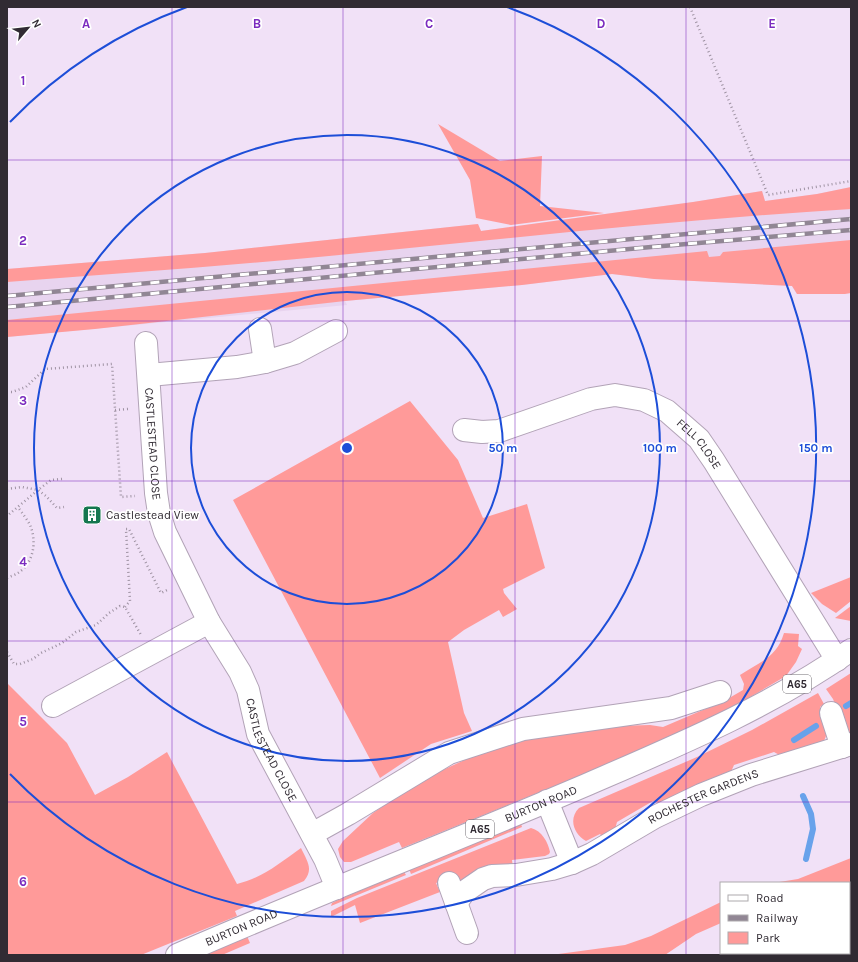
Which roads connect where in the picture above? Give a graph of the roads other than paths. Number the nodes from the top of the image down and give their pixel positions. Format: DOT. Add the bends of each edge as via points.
graph roads {
  1 [pos="260,329"];
  2 [pos="336,331"];
  3 [pos="146,343"];
  4 [pos="265,362"];
  5 [pos="149,375"];
  6 [pos="464,430"];
  7 [pos="209,622"];
  8 [pos="844,655"];
  9 [pos="720,692"];
  10 [pos="53,706"];
  11 [pos="831,714"];
  12 [pos="846,745"];
  13 [pos="548,801"];
  14 [pos="312,834"];
  15 [pos="572,863"];
  16 [pos="337,888"];
  17 [pos="467,933"];
  18 [pos="177,955"];
  1 -- 4 [label="street"];
  2 -- 4 [label="street, CASTLESTEAD CLOSE" via="295,353"];
  3 -- 5 [label="street, CASTLESTEAD CLOSE"];
  4 -- 5 [label="street, CASTLESTEAD CLOSE"];
  5 -- 7 [label="street, CASTLESTEAD CLOSE" via="159,513 165,532"];
  6 -- 8 [label="street, FELL CLOSE" via="499,431 591,399 615,395 644,400 667,411 698,439 714,461"];
  7 -- 10 [label="street"];
  7 -- 14 [label="street, CASTLESTEAD CLOSE" via="240,672 248,690 258,734"];
  8 -- 13 [label="street, BURTON ROAD / A65" via="735,717 663,752"];
  9 -- 14 [label="street" via="671,708 523,729 449,753"];
  11 -- 12 [label="street, ROCHESTER GARDENS"];
  12 -- 15 [label="street, ROCHESTER GARDENS" via="751,775 701,795"];
  13 -- 15 [label="street"];
  13 -- 16 [label="street, BURTON ROAD / A65"];
  14 -- 16 [label="street, CASTLESTEAD CLOSE"];
  15 -- 17 [label="street, ROCHESTER GARDENS" via="516,875 492,876 464,892 452,893"];
  16 -- 18 [label="street, BURTON ROAD / A65"];
}
